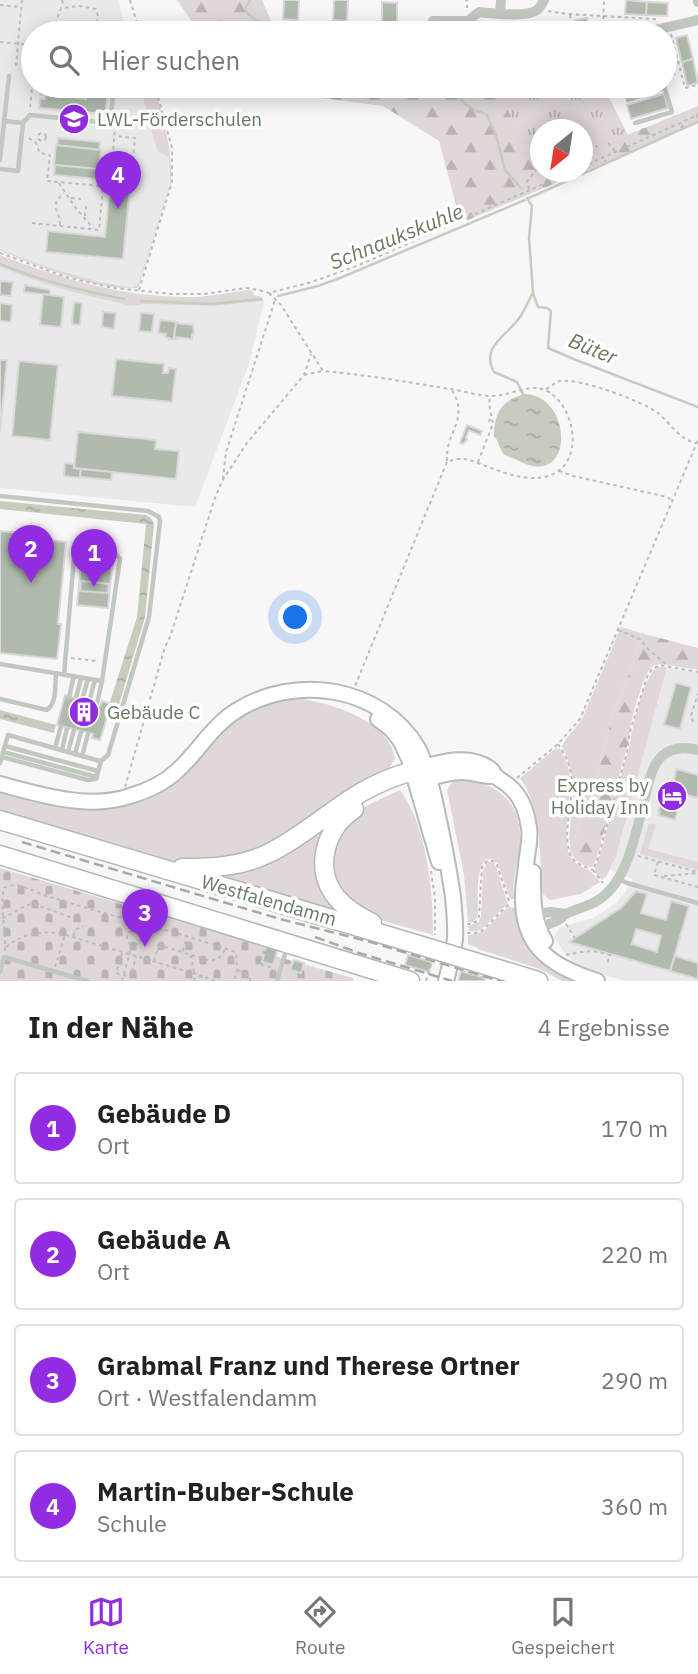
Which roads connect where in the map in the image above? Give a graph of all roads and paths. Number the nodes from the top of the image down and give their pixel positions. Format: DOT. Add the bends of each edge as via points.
graph roads {
  1 [pos="22,0"];
  2 [pos="62,0"];
  3 [pos="130,0"];
  4 [pos="501,0"];
  5 [pos="604,0"];
  6 [pos="541,4"];
  7 [pos="0,5"];
  8 [pos="22,7"];
  9 [pos="64,7"];
  10 [pos="500,14"];
  11 [pos="570,14"];
  12 [pos="603,16"];
  13 [pos="433,20"];
  14 [pos="698,20"];
  15 [pos="57,21"];
  16 [pos="97,21"];
  17 [pos="136,21"];
  18 [pos="571,21"];
  19 [pos="603,21"];
  20 [pos="656,21"];
  21 [pos="677,24"];
  22 [pos="0,42"];
  23 [pos="18,43"];
  24 [pos="21,43"];
  25 [pos="677,60"];
  26 [pos="16,66"];
  27 [pos="680,73"];
  28 [pos="677,74"];
  29 [pos="9,76"];
  30 [pos="698,85"];
  31 [pos="31,98"];
  32 [pos="113,98"];
  33 [pos="158,98"];
  34 [pos="634,98"];
  35 [pos="668,98"];
  36 [pos="628,100"];
  37 [pos="30,115"];
  38 [pos="698,115"];
  39 [pos="4,121"];
  40 [pos="23,122"];
  41 [pos="635,123"];
  42 [pos="22,132"];
  43 [pos="40,139"];
  44 [pos="36,143"];
  45 [pos="608,143"];
  46 [pos="615,152"];
  47 [pos="0,160"];
  48 [pos="593,162"];
  49 [pos="0,169"];
  50 [pos="530,177"];
  51 [pos="111,178"];
  52 [pos="58,182"];
  53 [pos="548,182"];
  54 [pos="103,187"];
  55 [pos="530,190"];
  56 [pos="65,192"];
  57 [pos="69,198"];
  58 [pos="80,199"];
  59 [pos="86,206"];
  60 [pos="85,217"];
  61 [pos="32,223"];
  62 [pos="60,226"];
  63 [pos="94,229"];
  64 [pos="0,253"];
  65 [pos="139,291"];
  66 [pos="269,293"];
  67 [pos="275,299"];
  68 [pos="312,353"];
  69 [pos="323,371"];
  70 [pos="304,375"];
  71 [pos="451,389"];
  72 [pos="544,390"];
  73 [pos="490,396"];
  74 [pos="492,414"];
  75 [pos="489,422"];
  76 [pos="697,442"];
  77 [pos="447,462"];
  78 [pos="478,463"];
  79 [pos="558,471"];
  80 [pos="222,481"];
  81 [pos="0,496"];
  82 [pos="672,501"];
  83 [pos="618,630"];
  84 [pos="66,658"];
  85 [pos="105,661"];
  86 [pos="0,664"];
  87 [pos="666,665"];
  88 [pos="677,668"];
  89 [pos="698,672"];
  90 [pos="56,673"];
  91 [pos="64,675"];
  92 [pos="674,675"];
  93 [pos="74,676"];
  94 [pos="85,678"];
  95 [pos="95,680"];
  96 [pos="102,681"];
  97 [pos="354,691"];
  98 [pos="698,694"];
  99 [pos="69,697"];
  100 [pos="0,699"];
  101 [pos="79,699"];
  102 [pos="89,702"];
  103 [pos="96,704"];
  104 [pos="693,722"];
  105 [pos="74,730"];
  106 [pos="81,732"];
  107 [pos="88,734"];
  108 [pos="558,744"];
  109 [pos="55,748"];
  110 [pos="62,750"];
  111 [pos="698,750"];
  112 [pos="4,752"];
  113 [pos="68,752"];
  114 [pos="75,754"];
  115 [pos="82,756"];
  116 [pos="101,761"];
  117 [pos="0,764"];
  118 [pos="97,774"];
  119 [pos="420,775"];
  120 [pos="517,778"];
  121 [pos="0,785"];
  122 [pos="124,790"];
  123 [pos="0,820"];
  124 [pos="0,855"];
  125 [pos="637,856"];
  126 [pos="658,860"];
  127 [pos="161,868"];
  128 [pos="593,868"];
  129 [pos="431,869"];
  130 [pos="698,872"];
  131 [pos="660,876"];
  132 [pos="618,879"];
  133 [pos="603,883"];
  134 [pos="698,887"];
  135 [pos="698,903"];
  136 [pos="78,916"];
  137 [pos="2,918"];
  138 [pos="531,920"];
  139 [pos="139,923"];
  140 [pos="466,924"];
  141 [pos="83,926"];
  142 [pos="567,926"];
  143 [pos="136,931"];
  144 [pos="466,933"];
  145 [pos="65,934"];
  146 [pos="73,937"];
  147 [pos="187,937"];
  148 [pos="575,938"];
  149 [pos="400,939"];
  150 [pos="288,943"];
  151 [pos="427,944"];
  152 [pos="132,945"];
  153 [pos="6,947"];
  154 [pos="226,949"];
  155 [pos="122,952"];
  156 [pos="182,952"];
  157 [pos="129,954"];
  158 [pos="191,955"];
  159 [pos="136,956"];
  160 [pos="564,956"];
  161 [pos="4,957"];
  162 [pos="432,960"];
  163 [pos="154,961"];
  164 [pos="607,964"];
  165 [pos="261,965"];
  166 [pos="237,970"];
  167 [pos="281,970"];
  168 [pos="54,971"];
  169 [pos="0,972"];
  170 [pos="195,974"];
  171 [pos="123,975"];
  172 [pos="203,976"];
  173 [pos="88,981"];
  174 [pos="122,981"];
  175 [pos="194,981"];
  176 [pos="215,981"];
  177 [pos="234,981"];
  178 [pos="251,981"];
  179 [pos="278,981"];
  180 [pos="409,981"];
  181 [pos="426,981"];
  182 [pos="438,981"];
  183 [pos="446,981"];
  184 [pos="538,981"];
  185 [pos="597,981"];
  1 -- 8 [label="path"];
  2 -- 9 [label="path"];
  3 -- 17 [label="path"];
  4 -- 10 [label="street"];
  5 -- 12 [label="path"];
  6 -- 10 [label="street" via="532,12"];
  6 -- 11 [label="path"];
  7 -- 8 [label="path"];
  8 -- 23 [label="path"];
  9 -- 15 [label="path"];
  9 -- 16 [label="path" via="96,9"];
  10 -- 13 [label="street" via="479,12 468,21"];
  11 -- 12 [label="path"];
  11 -- 18 [label="path"];
  12 -- 19 [label="path"];
  12 -- 20 [label="path"];
  14 -- 21 [label="street"];
  22 -- 23 [label="path"];
  23 -- 24 [label="path"];
  23 -- 26 [label="path"];
  25 -- 27 [label="path"];
  27 -- 28 [label="path"];
  27 -- 30 [label="path" via="685,88"];
  29 -- 39 [label="lane"];
  31 -- 37 [label="path"];
  32 -- 37 [label="lane" via="110,123"];
  33 -- 65 [label="path" via="172,148 172,182"];
  34 -- 36 [label="lane"];
  35 -- 41 [label="lane" via="672,112"];
  37 -- 40 [label="lane"];
  38 -- 46 [label="path"];
  39 -- 40 [label="lane"];
  39 -- 47 [label="lane"];
  40 -- 42 [label="lane"];
  42 -- 44 [label="path"];
  42 -- 49 [label="lane" via="18,171"];
  43 -- 44 [label="path"];
  44 -- 52 [label="path" via="40,153 50,155 47,181"];
  45 -- 46 [label="path"];
  46 -- 48 [label="path"];
  50 -- 55 [label="path"];
  51 -- 51 [label="path" via="131,180 135,138 115,136"];
  51 -- 54 [label="path" via="104,177"];
  52 -- 54 [label="path"];
  52 -- 56 [label="path"];
  53 -- 55 [label="path"];
  54 -- 63 [label="path" via="99,230"];
  55 -- 66 [label="path" via="359,265"];
  56 -- 57 [label="path"];
  56 -- 62 [label="path" via="55,211"];
  57 -- 58 [label="path"];
  57 -- 60 [label="path"];
  59 -- 60 [label="path"];
  60 -- 63 [label="path"];
  61 -- 62 [label="path"];
  62 -- 63 [label="path"];
  64 -- 65 [label="path" via="66,277"];
  65 -- 66 [label="path" via="204,294 246,288"];
  66 -- 67 [label="path"];
  67 -- 68 [label="path"];
  67 -- 80 [label="path" via="226,452"];
  68 -- 69 [label="path"];
  68 -- 70 [label="path"];
  69 -- 70 [label="path"];
  69 -- 71 [label="path"];
  70 -- 80 [label="path"];
  71 -- 73 [label="path"];
  71 -- 77 [label="path" via="459,416"];
  72 -- 73 [label="path"];
  72 -- 76 [label="path" via="561,381 604,388 654,411 684,438"];
  72 -- 79 [label="path" via="565,410 572,431 569,458"];
  73 -- 74 [label="path"];
  74 -- 75 [label="path"];
  74 -- 78 [label="path" via="493,424"];
  76 -- 82 [label="path"];
  77 -- 78 [label="path" via="465,459"];
  77 -- 97 [label="path"];
  78 -- 79 [label="path" via="526,477"];
  79 -- 82 [label="path"];
  80 -- 122 [label="path" via="165,647"];
  81 -- 116 [label="lane" via="148,511 159,517 149,617 108,755"];
  82 -- 83 [label="path"];
  83 -- 87 [label="path" via="640,639"];
  83 -- 108 [label="path" via="580,719"];
  84 -- 85 [label="path"];
  84 -- 85 [label="lane" via="74,558 82,550 114,552 120,559"];
  84 -- 91 [label="lane"];
  85 -- 96 [label="lane"];
  86 -- 90 [label="lane"];
  87 -- 88 [label="path"];
  87 -- 128 [label="path" via="656,666 647,677"];
  88 -- 89 [label="path"];
  88 -- 92 [label="path"];
  90 -- 91 [label="lane"];
  90 -- 100 [label="lane" via="53,702 47,710"];
  91 -- 93 [label="lane"];
  93 -- 94 [label="lane"];
  93 -- 99 [label="lane"];
  94 -- 95 [label="lane"];
  94 -- 101 [label="lane"];
  95 -- 96 [label="lane"];
  95 -- 102 [label="lane"];
  96 -- 103 [label="lane"];
  98 -- 104 [label="path"];
  105 -- 113 [label="lane"];
  106 -- 114 [label="lane"];
  107 -- 115 [label="lane"];
  108 -- 120 [label="path"];
  108 -- 128 [label="path" via="572,782 570,854 579,864"];
  109 -- 110 [label="lane"];
  109 -- 110 [label="lane" via="64,727"];
  109 -- 112 [label="lane" via="8,735"];
  110 -- 113 [label="lane"];
  111 -- 132 [label="street" via="675,749 657,762"];
  112 -- 117 [label="lane"];
  112 -- 118 [label="lane"];
  112 -- 118 [label="lane" via="88,780"];
  113 -- 114 [label="lane"];
  114 -- 115 [label="lane"];
  115 -- 116 [label="lane"];
  116 -- 118 [label="lane"];
  119 -- 121 [label="street" via="391,729 358,708 313,690 285,690 241,708 221,722 177,771 128,797 86,801"];
  119 -- 127 [label="highway" via="388,780 362,792 259,857 219,867"];
  119 -- 138 [label="street" via="445,761 465,761 491,769 515,791 529,826 523,897"];
  119 -- 149 [label="highway" via="339,820 324,859 331,890 344,906"];
  119 -- 182 [label="street" via="447,908 448,939"];
  119 -- 183 [label="street" via="448,858 454,940"];
  123 -- 127 [label="highway, Westfalendamm"];
  124 -- 150 [label="highway, Westfalendamm"];
  125 -- 126 [label="path"];
  126 -- 130 [label="path"];
  126 -- 131 [label="path" via="654,875"];
  127 -- 149 [label="highway, Westfalendamm"];
  128 -- 133 [label="path"];
  129 -- 151 [label="path" via="436,915"];
  130 -- 131 [label="path"];
  131 -- 134 [label="path"];
  132 -- 135 [label="lane"];
  132 -- 138 [label="street" via="594,903 551,923"];
  136 -- 137 [label="path" via="70,918 29,904"];
  137 -- 139 [label="path" via="4,888 10,884"];
  137 -- 153 [label="path"];
  138 -- 185 [label="street" via="533,939 545,955"];
  139 -- 143 [label="path"];
  139 -- 147 [label="path"];
  140 -- 144 [label="path" via="477,921 482,867 493,861 510,904 482,931"];
  141 -- 146 [label="path"];
  142 -- 148 [label="path"];
  143 -- 152 [label="path" via="128,936"];
  143 -- 152 [label="path" via="141,939"];
  145 -- 146 [label="path"];
  145 -- 153 [label="path" via="30,934"];
  145 -- 168 [label="path"];
  146 -- 155 [label="path"];
  147 -- 154 [label="path"];
  147 -- 156 [label="path"];
  149 -- 151 [label="highway, Westfalendamm"];
  150 -- 167 [label="lane"];
  150 -- 180 [label="highway, Westfalendamm"];
  151 -- 184 [label="highway, Westfalendamm, bridge"];
  152 -- 157 [label="path"];
  153 -- 161 [label="path"];
  154 -- 158 [label="path" via="211,961"];
  154 -- 166 [label="path" via="236,953"];
  155 -- 157 [label="path"];
  155 -- 171 [label="path" via="116,974"];
  156 -- 158 [label="path"];
  156 -- 163 [label="path" via="163,946"];
  157 -- 159 [label="path"];
  157 -- 171 [label="path"];
  158 -- 170 [label="path"];
  159 -- 163 [label="path"];
  159 -- 171 [label="path" via="131,977"];
  160 -- 164 [label="path" via="597,951 610,955"];
  161 -- 168 [label="lane"];
  161 -- 169 [label="lane"];
  162 -- 181 [label="path"];
  163 -- 170 [label="path"];
  165 -- 167 [label="path"];
  166 -- 177 [label="path"];
  166 -- 178 [label="path"];
  167 -- 179 [label="lane"];
  168 -- 173 [label="lane"];
  170 -- 172 [label="path"];
  171 -- 174 [label="path"];
  172 -- 175 [label="path"];
  172 -- 176 [label="path"];
}
